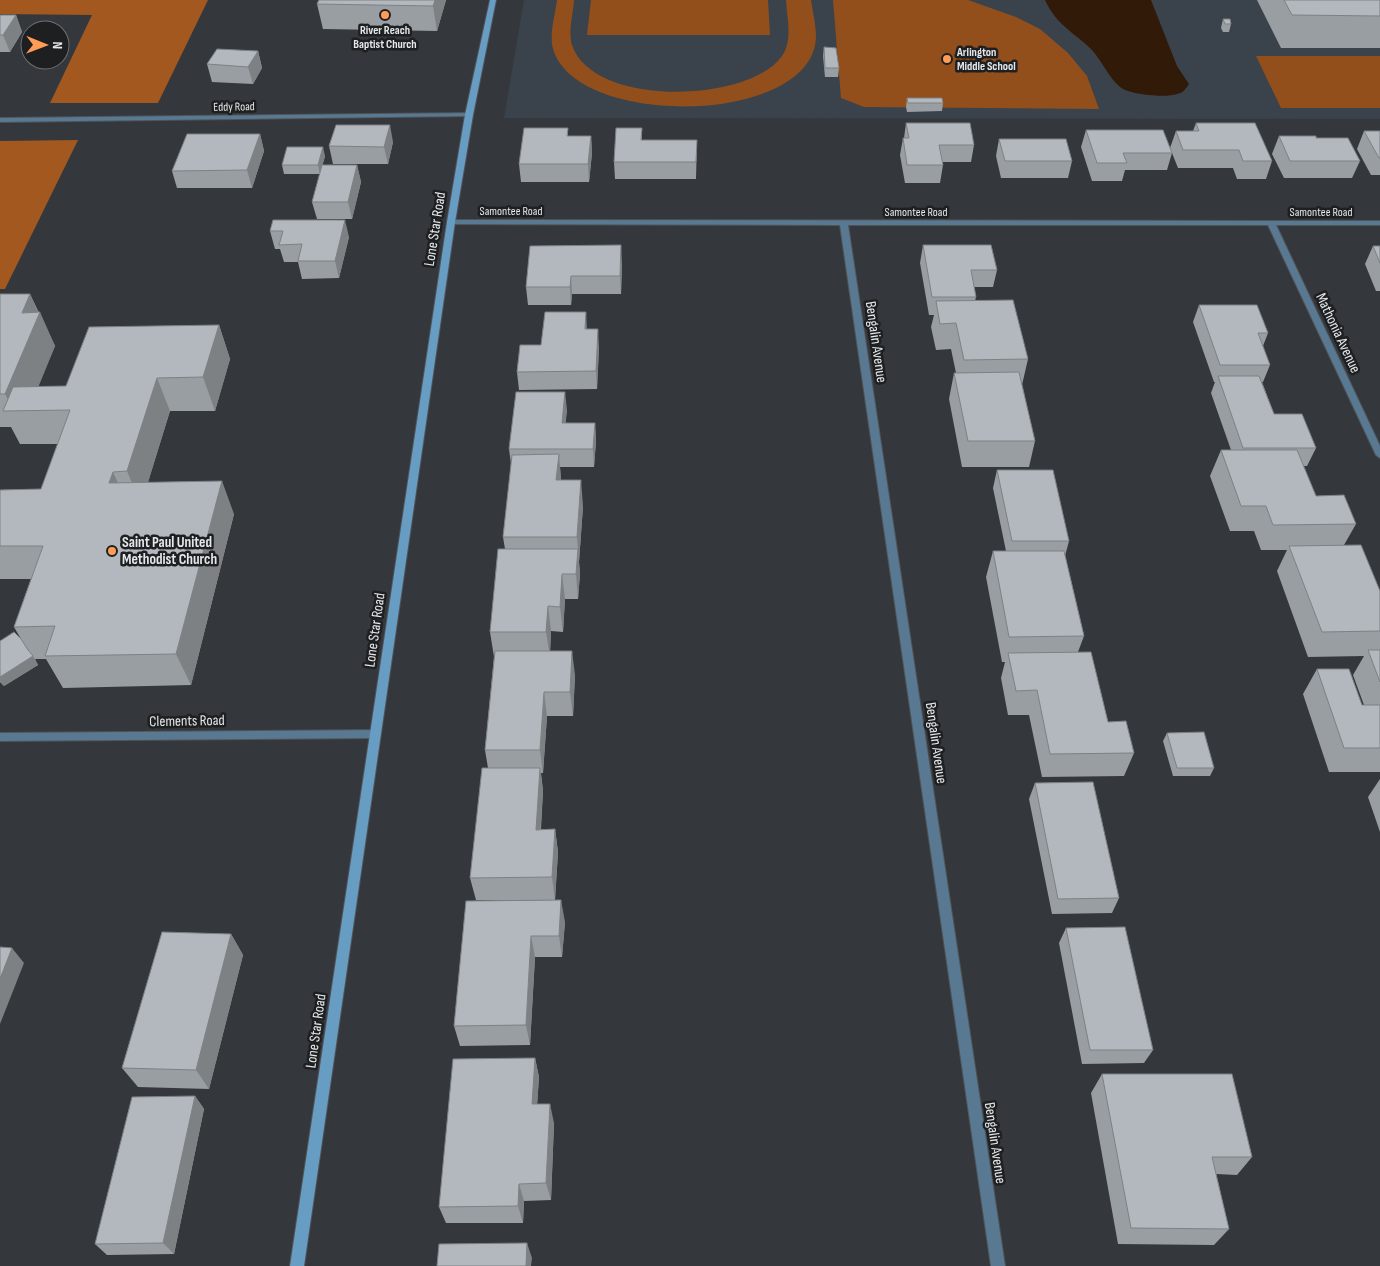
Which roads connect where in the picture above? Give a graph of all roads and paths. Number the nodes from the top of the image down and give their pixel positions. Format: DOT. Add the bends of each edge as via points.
graph roads {
  1 [pos="493,0"];
  2 [pos="468,115"];
  3 [pos="0,120"];
  4 [pos="452,222"];
  5 [pos="1271,223"];
  6 [pos="1380,223"];
  7 [pos="844,224"];
  8 [pos="1380,455"];
  9 [pos="375,734"];
  10 [pos="0,737"];
  11 [pos="297,1266"];
  12 [pos="998,1266"];
  1 -- 2 [label="street, Lone Star Road"];
  2 -- 3 [label="street, Eddy Road"];
  2 -- 4 [label="street, Lone Star Road"];
  4 -- 7 [label="street, Samontee Road"];
  4 -- 9 [label="street, Lone Star Road"];
  5 -- 6 [label="street, Samontee Road"];
  5 -- 7 [label="street, Samontee Road"];
  5 -- 8 [label="street, Mathonia Avenue"];
  7 -- 12 [label="street, Bengalin Avenue"];
  9 -- 10 [label="street, Clements Road"];
  9 -- 11 [label="street, Lone Star Road"];
}
